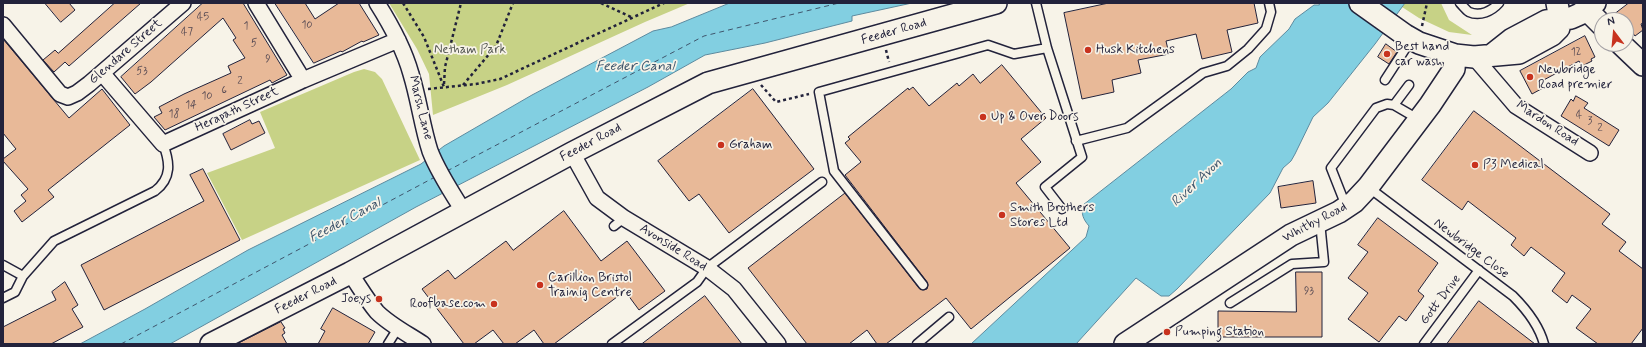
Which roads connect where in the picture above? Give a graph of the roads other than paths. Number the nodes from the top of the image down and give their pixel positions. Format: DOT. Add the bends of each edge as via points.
graph roads {
  1 [pos="183,3"];
  2 [pos="256,3"];
  3 [pos="377,3"];
  4 [pos="996,3"];
  5 [pos="1036,3"];
  6 [pos="1269,3"];
  7 [pos="1360,3"];
  8 [pos="1460,3"];
  9 [pos="1499,3"];
  10 [pos="1591,6"];
  11 [pos="1559,11"];
  12 [pos="3,25"];
  13 [pos="398,40"];
  14 [pos="1415,41"];
  15 [pos="1047,48"];
  16 [pos="1629,52"];
  17 [pos="1474,55"];
  18 [pos="1643,66"];
  19 [pos="102,73"];
  20 [pos="303,80"];
  21 [pos="1385,80"];
  22 [pos="1409,85"];
  23 [pos="1394,105"];
  24 [pos="1418,120"];
  25 [pos="1076,141"];
  26 [pos="163,144"];
  27 [pos="572,152"];
  28 [pos="1590,153"];
  29 [pos="822,182"];
  30 [pos="1368,187"];
  31 [pos="1346,207"];
  32 [pos="1062,209"];
  33 [pos="464,212"];
  34 [pos="1320,222"];
  35 [pos="3,265"];
  36 [pos="707,268"];
  37 [pos="1479,270"];
  38 [pos="350,273"];
  39 [pos="23,276"];
  40 [pos="923,285"];
  41 [pos="3,298"];
  42 [pos="1230,303"];
  43 [pos="950,317"];
  44 [pos="398,328"];
  45 [pos="210,344"];
  46 [pos="388,344"];
  47 [pos="423,344"];
  48 [pos="612,344"];
  49 [pos="778,344"];
  50 [pos="917,344"];
  51 [pos="1125,344"];
  52 [pos="1424,344"];
  53 [pos="1544,344"];
  1 -- 19 [label="street, Glendare Street"];
  2 -- 20 [label="street"];
  3 -- 13 [label="street, Marsh Lane"];
  4 -- 27 [label="street, Feeder Road" via="708,82"];
  5 -- 15 [label="lane"];
  6 -- 25 [label="lane" via="1270,12 1266,29 1248,49 1227,66 1203,73 1127,128"];
  7 -- 14 [label="street"];
  8 -- 9 [label="lane" via="1469,12 1480,14"];
  10 -- 11 [label="street" via="1580,14"];
  11 -- 17 [label="street" via="1512,39"];
  12 -- 19 [label="street, Glendare Street" via="60,94 66,97 77,93"];
  13 -- 20 [label="street, Herapath Street"];
  13 -- 33 [label="street, Marsh Lane" via="411,72 431,153"];
  14 -- 17 [label="street"];
  14 -- 21 [label="lane"];
  15 -- 25 [label="lane"];
  15 -- 40 [label="lane" via="1014,54 988,45 819,92 834,171"];
  16 -- 18 [label="street"];
  17 -- 24 [label="street, Whitby Road" via="1454,69"];
  17 -- 28 [label="street, Mardon Road" via="1516,106"];
  19 -- 26 [label="street"];
  20 -- 26 [label="street, Herapath Street"];
  22 -- 23 [label="lane"];
  23 -- 24 [label="lane"];
  23 -- 31 [label="lane" via="1387,104 1376,108 1331,168"];
  24 -- 30 [label="street, Whitby Road"];
  25 -- 32 [label="lane" via="1082,157 1045,187"];
  26 -- 39 [label="lane" via="168,156 169,169 161,186 54,241"];
  27 -- 33 [label="street, Feeder Road"];
  27 -- 36 [label="street, Avonside Road" via="597,198 619,222"];
  29 -- 36 [label="lane"];
  30 -- 31 [label="street, Whitby Road"];
  30 -- 37 [label="lane, Newbridge Close"];
  31 -- 34 [label="street, Whitby Road"];
  33 -- 38 [label="street, Feeder Road"];
  34 -- 42 [label="lane" via="1324,262 1292,264"];
  34 -- 51 [label="street, Whitby Road" via="1291,235"];
  35 -- 39 [label="lane"];
  36 -- 48 [label="lane" via="697,282"];
  36 -- 49 [label="street, Avonside Road" via="734,289"];
  37 -- 52 [label="lane, Gott Drive"];
  37 -- 53 [label="lane, Newbridge Close" via="1526,308"];
  38 -- 44 [label="street" via="378,313"];
  38 -- 45 [label="street, Feeder Road"];
  39 -- 41 [label="lane" via="15,292"];
  43 -- 50 [label="lane"];
  44 -- 46 [label="lane"];
  44 -- 47 [label="street"];
}
